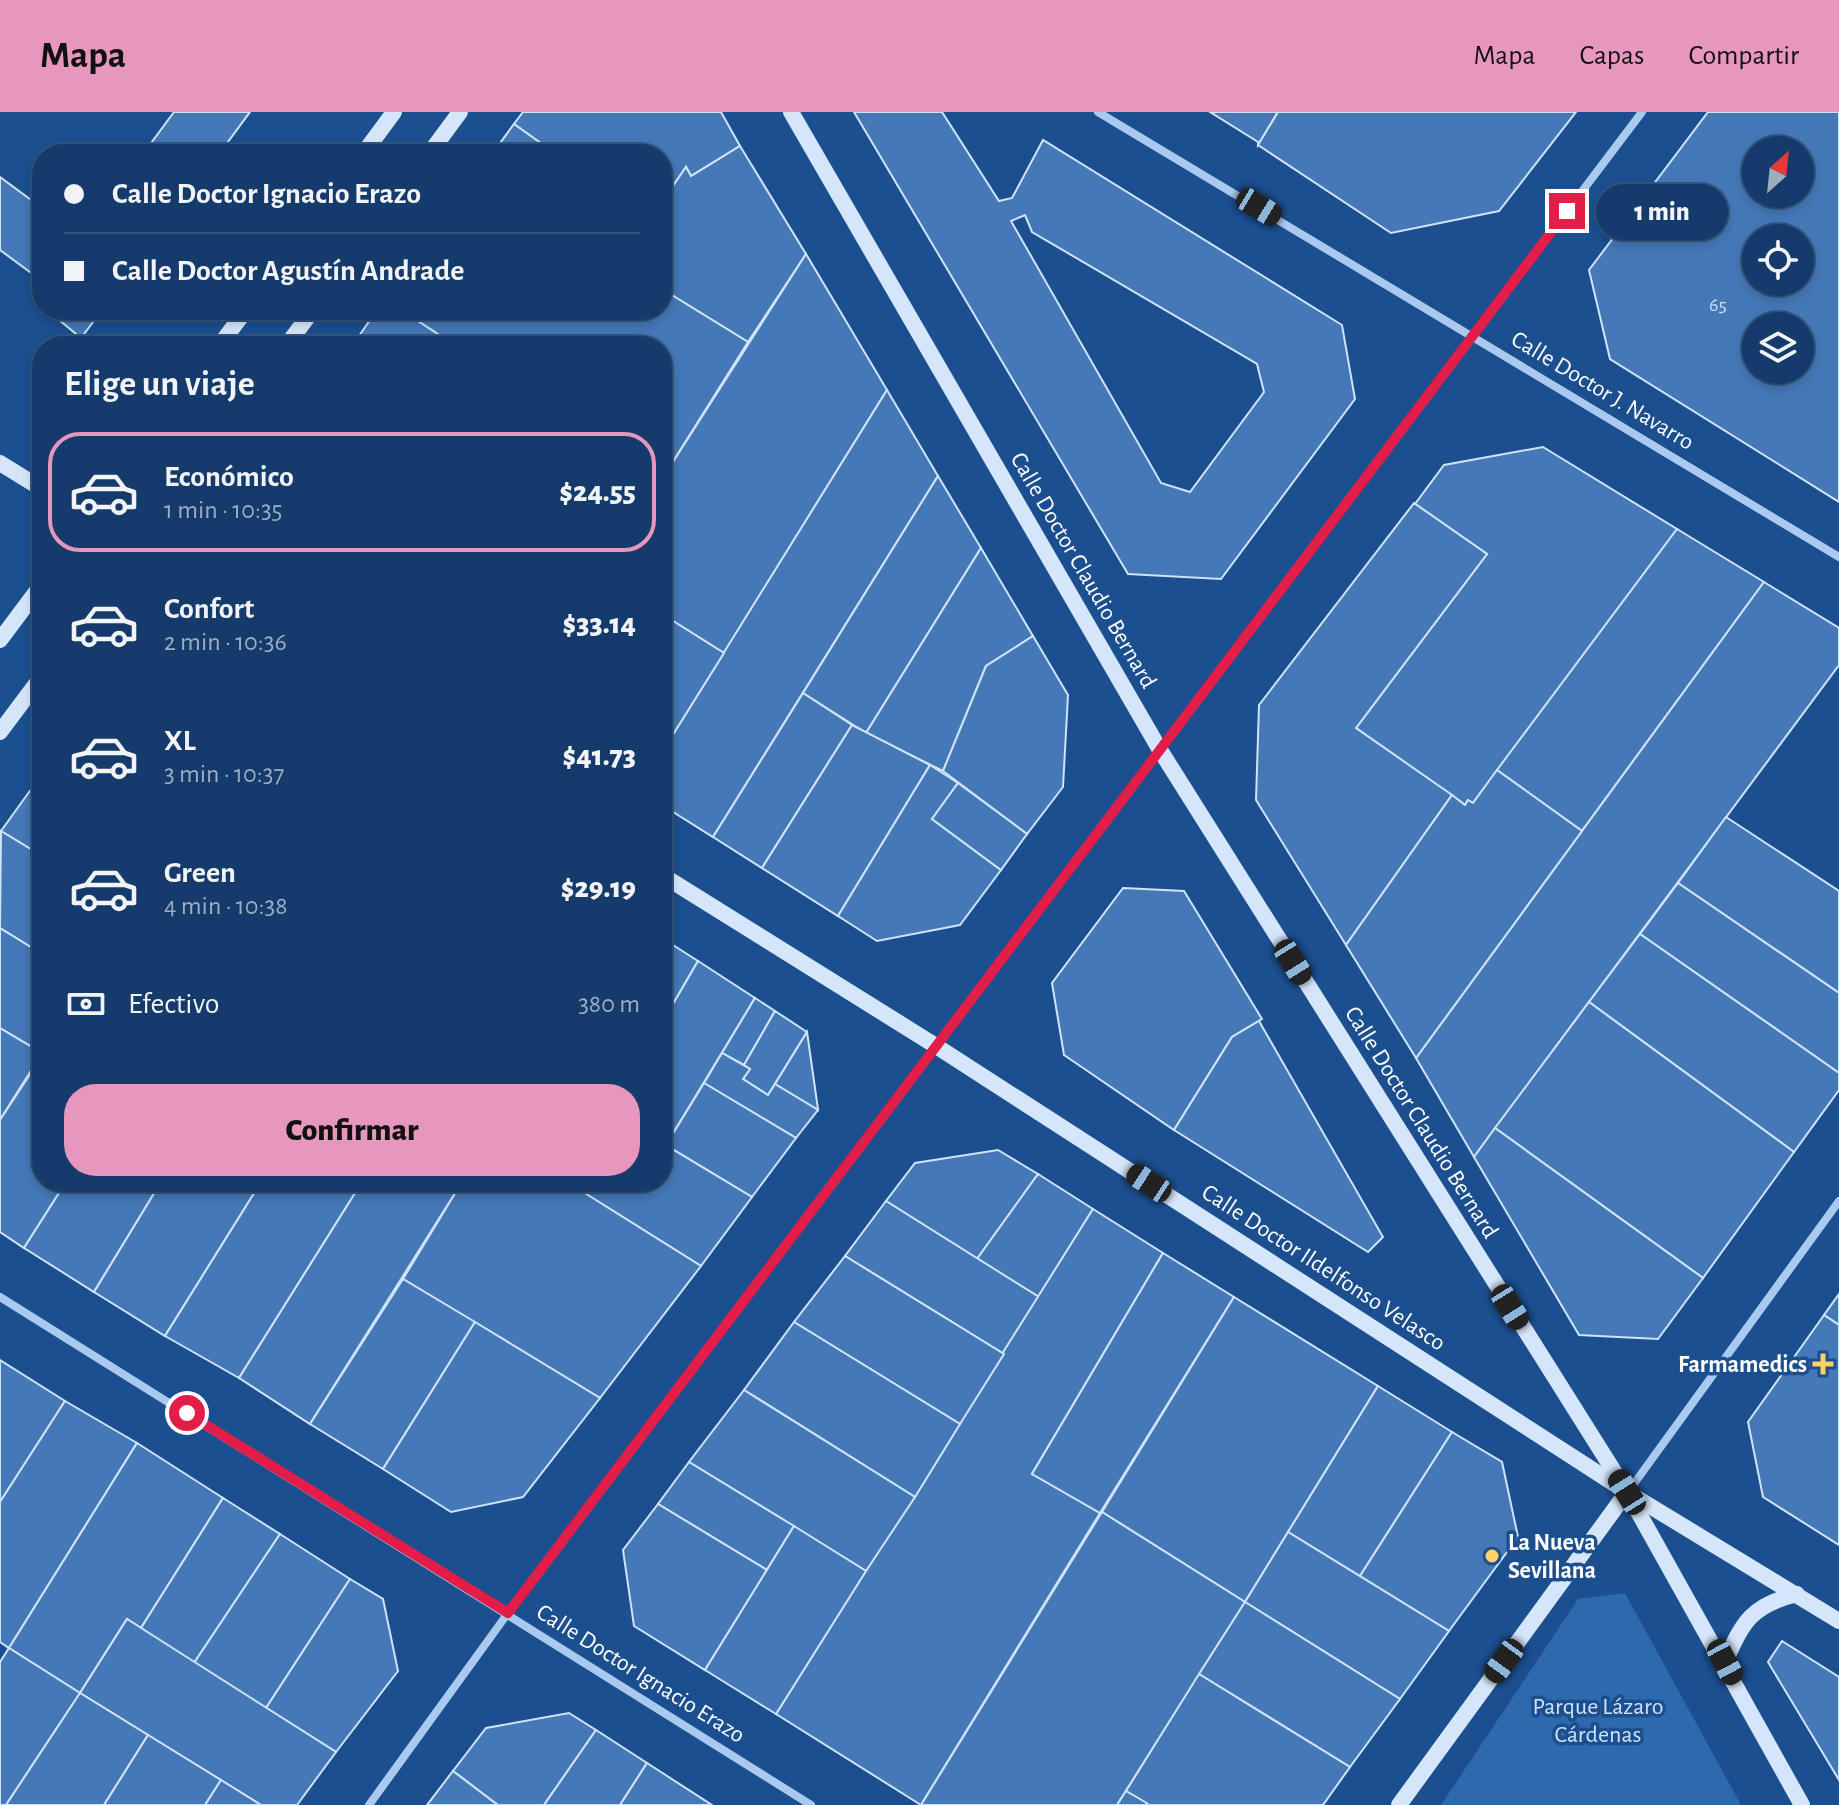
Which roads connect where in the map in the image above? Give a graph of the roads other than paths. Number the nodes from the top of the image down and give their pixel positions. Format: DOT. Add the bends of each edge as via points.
graph roads {
  1 [pos="394,112"];
  2 [pos="460,112"];
  3 [pos="791,112"];
  4 [pos="1098,112"];
  5 [pos="1642,112"];
  6 [pos="370,144"];
  7 [pos="436,144"];
  8 [pos="1474,335"];
  9 [pos="0,463"];
  10 [pos="32,483"];
  11 [pos="1839,557"];
  12 [pos="32,597"];
  13 [pos="0,640"];
  14 [pos="32,689"];
  15 [pos="0,732"];
  16 [pos="1160,750"];
  17 [pos="672,881"];
  18 [pos="936,1046"];
  19 [pos="1839,1201"];
  20 [pos="0,1297"];
  21 [pos="1627,1492"];
  22 [pos="1797,1594"];
  23 [pos="508,1613"];
  24 [pos="1839,1621"];
  25 [pos="1725,1662"];
  26 [pos="369,1805"];
  27 [pos="811,1805"];
  28 [pos="1399,1805"];
  29 [pos="1802,1805"];
  1 -- 6 [label="street"];
  2 -- 7 [label="street"];
  3 -- 16 [label="street, Calle Doctor Claudio Bernard"];
  4 -- 8 [label="street, Calle Doctor J. Navarro"];
  5 -- 8 [label="street"];
  8 -- 11 [label="street, Calle Doctor J. Navarro"];
  8 -- 16 [label="street"];
  9 -- 10 [label="street"];
  12 -- 13 [label="street"];
  14 -- 15 [label="street"];
  16 -- 18 [label="street"];
  16 -- 21 [label="street, Calle Doctor Claudio Bernard"];
  17 -- 18 [label="street, Calle Doctor Ildelfonso Velasco"];
  18 -- 21 [label="street, Calle Doctor Ildelfonso Velasco"];
  18 -- 23 [label="street"];
  19 -- 21 [label="street"];
  20 -- 23 [label="street, Calle Doctor Ignacio Erazo"];
  21 -- 22 [label="street, Calle Doctor Ildelfonso Velasco"];
  21 -- 25 [label="street, Calle Doctor Claudio Bernard"];
  21 -- 28 [label="street"];
  22 -- 24 [label="street, Calle Doctor Ildelfonso Velasco"];
  22 -- 25 [label="street" via="1756,1610"];
  23 -- 26 [label="street"];
  23 -- 27 [label="street, Calle Doctor Ignacio Erazo"];
  25 -- 29 [label="street, Calle Doctor Claudio Bernard"];
}
